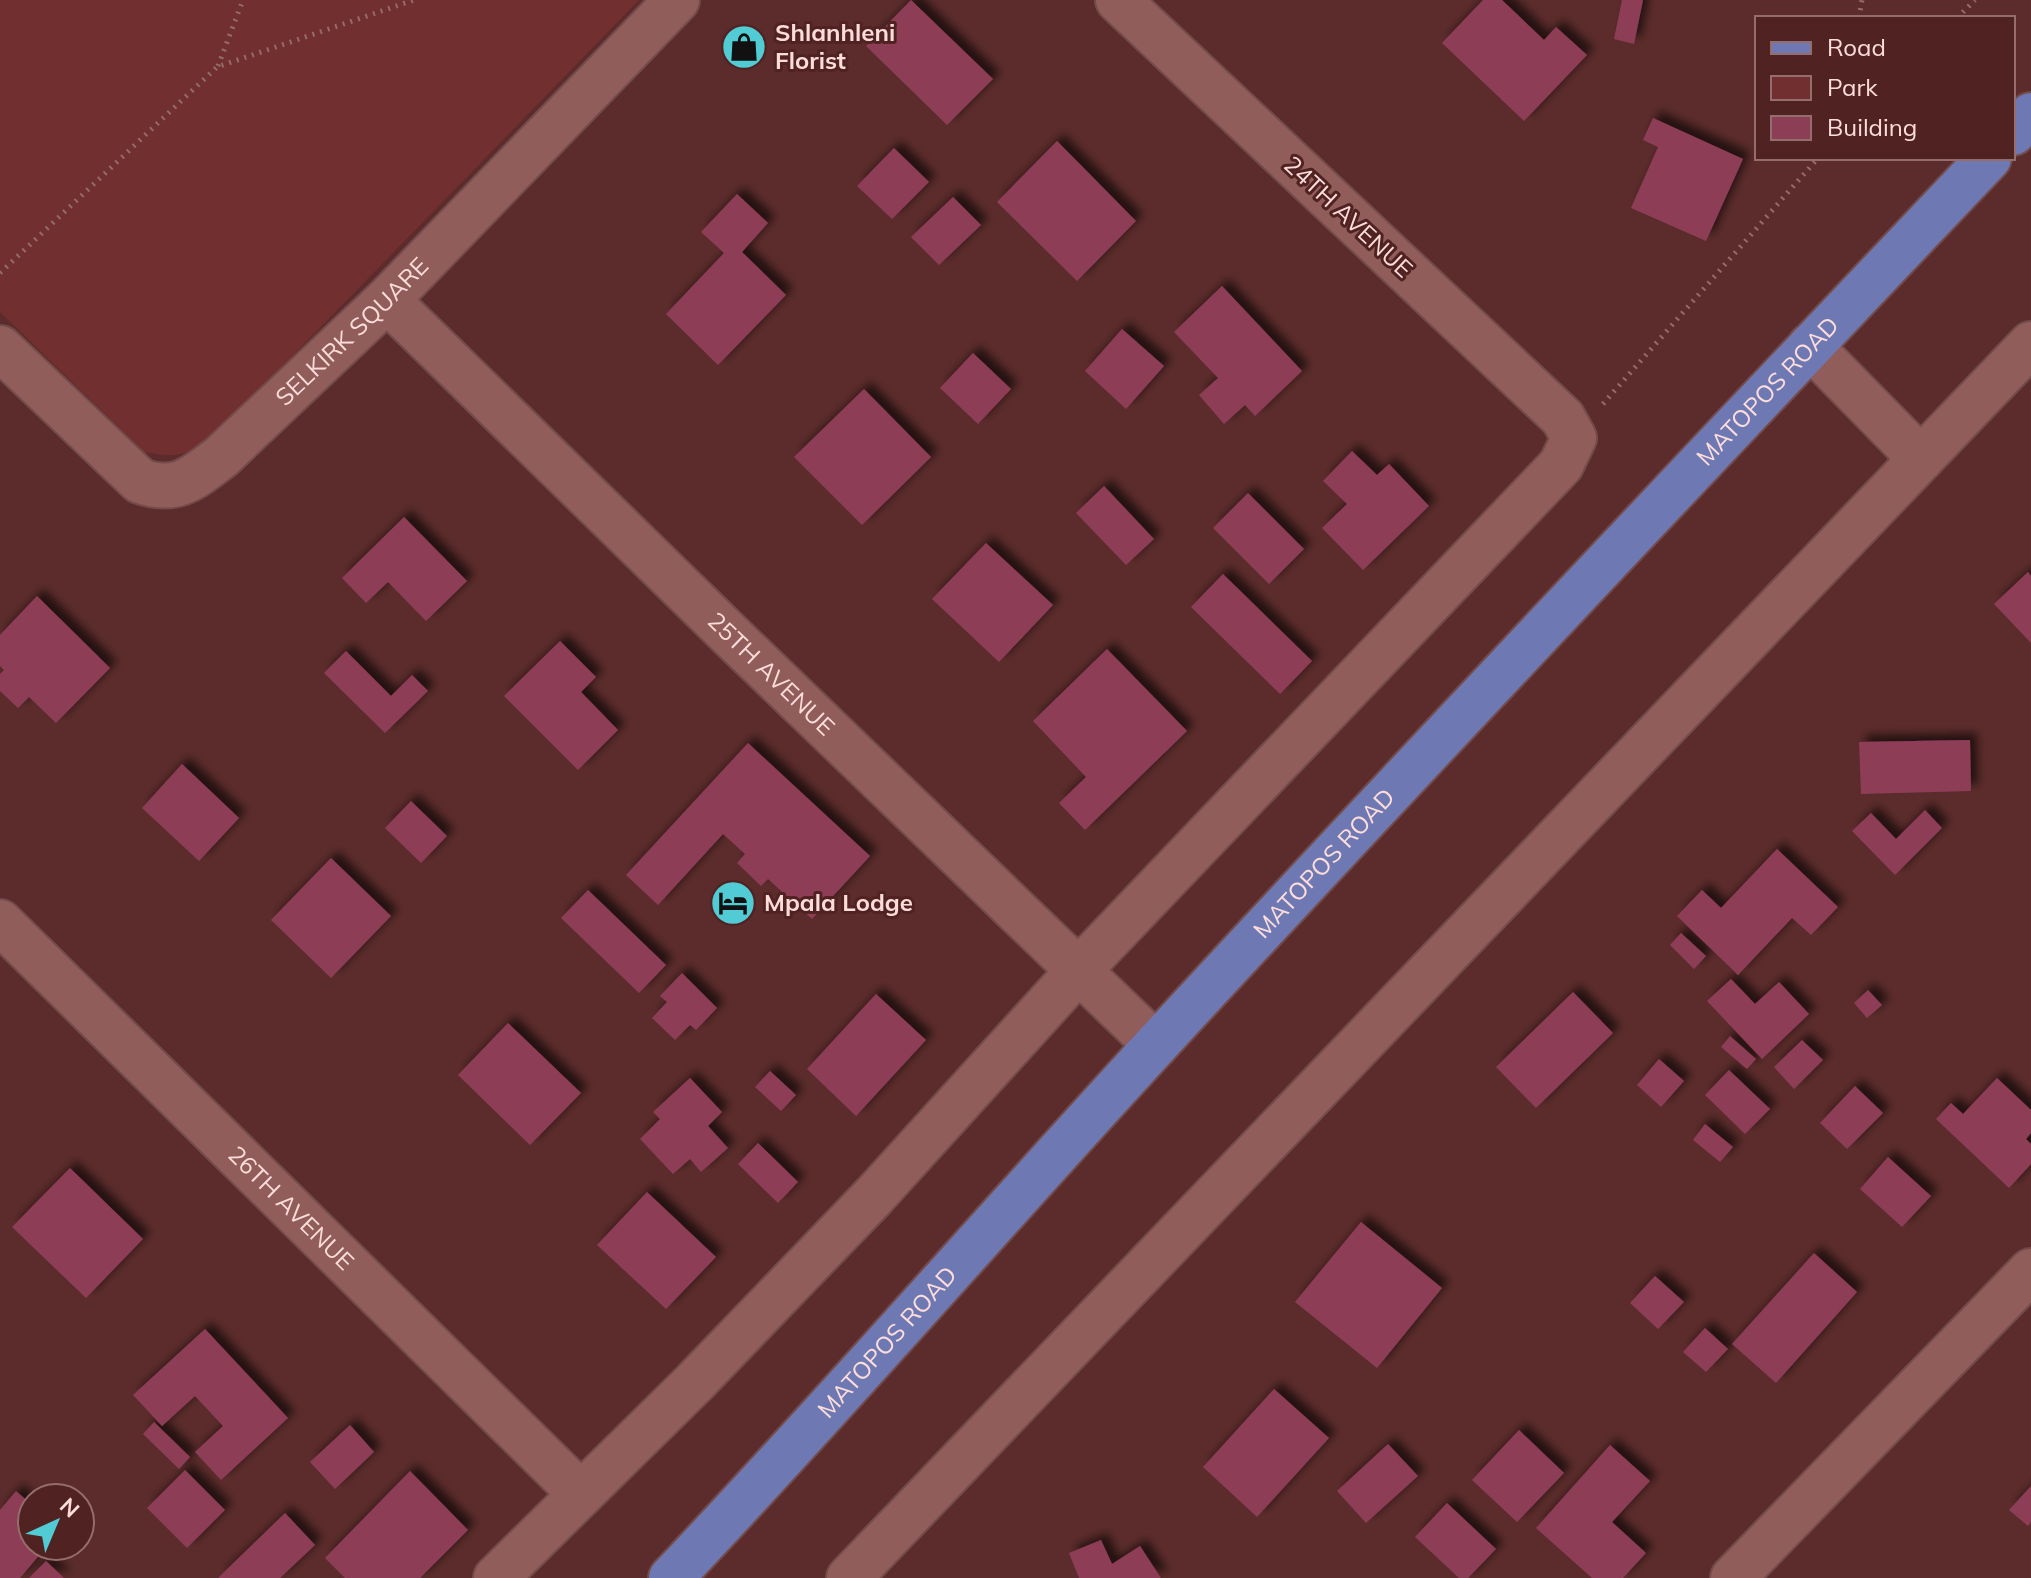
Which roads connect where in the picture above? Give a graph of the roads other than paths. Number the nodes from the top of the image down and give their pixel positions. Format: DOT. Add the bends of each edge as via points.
graph roads {
  1 [pos="677,0"];
  2 [pos="1118,0"];
  3 [pos="2031,115"];
  4 [pos="2015,131"];
  5 [pos="1987,160"];
  6 [pos="387,300"];
  7 [pos="2031,344"];
  8 [pos="1810,346"];
  9 [pos="0,348"];
  10 [pos="1921,459"];
  11 [pos="0,922"];
  12 [pos="1079,970"];
  13 [pos="1156,1045"];
  14 [pos="2031,1271"];
  15 [pos="581,1494"];
  16 [pos="496,1578"];
  17 [pos="671,1578"];
  18 [pos="849,1578"];
  19 [pos="1733,1578"];
  1 -- 6 [label="street, SELKIRK SQUARE"];
  2 -- 12 [label="street, 24TH AVENUE" via="1563,418 1574,438 1561,465"];
  3 -- 4 [label="main road"];
  5 -- 8 [label="main road, MATOPOS ROAD"];
  6 -- 9 [label="street, SELKIRK SQUARE" via="221,457 179,485 140,481"];
  6 -- 12 [label="street, 25TH AVENUE"];
  7 -- 10 [label="street"];
  8 -- 10 [label="street"];
  8 -- 13 [label="main road, MATOPOS ROAD"];
  10 -- 18 [label="street"];
  11 -- 15 [label="street, 26TH AVENUE"];
  12 -- 13 [label="street, 25TH AVENUE"];
  12 -- 15 [label="street" via="863,1207"];
  13 -- 17 [label="main road, MATOPOS ROAD"];
  14 -- 19 [label="street"];
  15 -- 16 [label="street"];
}
